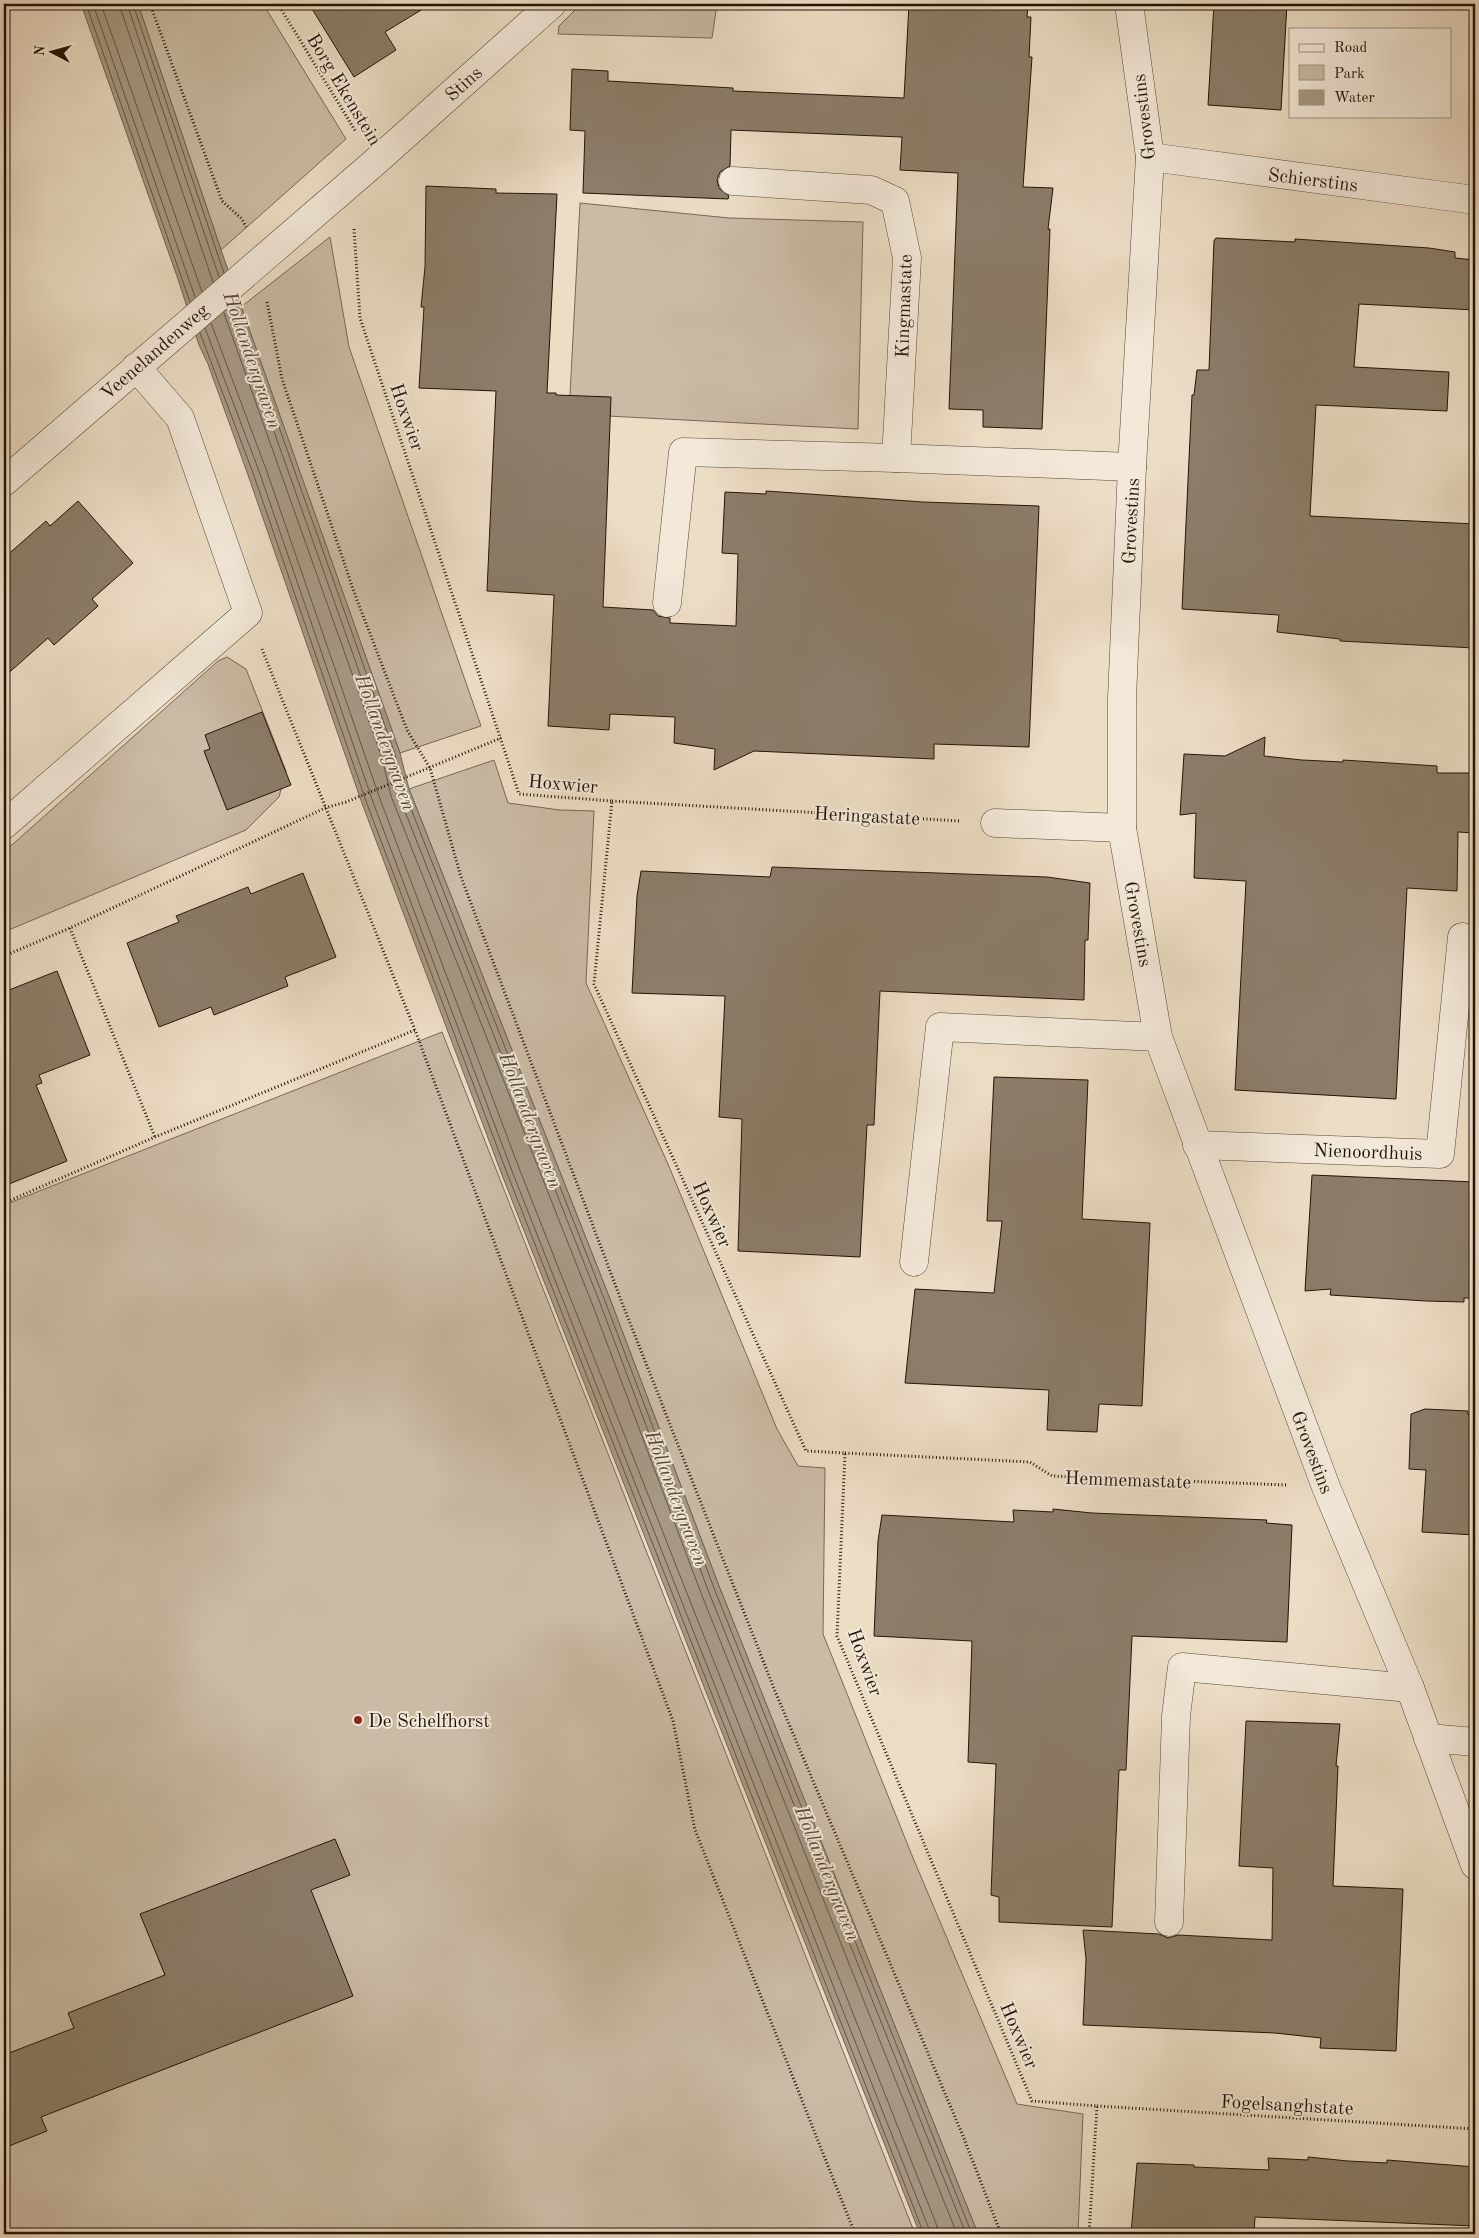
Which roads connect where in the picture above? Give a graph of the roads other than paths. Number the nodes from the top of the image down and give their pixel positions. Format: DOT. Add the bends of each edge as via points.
graph roads {
  1 [pos="552,4"];
  2 [pos="1129,4"];
  3 [pos="1150,157"];
  4 [pos="374,163"];
  5 [pos="732,181"];
  6 [pos="1475,200"];
  7 [pos="136,366"];
  8 [pos="896,458"];
  9 [pos="1132,467"];
  10 [pos="4,482"];
  11 [pos="667,603"];
  12 [pos="995,822"];
  13 [pos="4,824"];
  14 [pos="1122,828"];
  15 [pos="1462,937"];
  16 [pos="1158,1037"];
  17 [pos="1197,1145"];
  18 [pos="914,1262"];
  19 [pos="1410,1688"];
  20 [pos="1428,1738"];
  21 [pos="1475,1742"];
  22 [pos="1475,1865"];
  23 [pos="1169,1922"];
  1 -- 4 [label="street, Stins"];
  2 -- 3 [label="street, Grovestins"];
  3 -- 6 [label="street, Schierstins"];
  3 -- 9 [label="street, Grovestins"];
  4 -- 7 [label="street, Veenelandenweg"];
  5 -- 8 [label="street, Kingmastate" via="871,190 895,201 907,258"];
  7 -- 10 [label="street, Veenelandenweg"];
  7 -- 13 [label="street" via="180,418 248,614"];
  8 -- 9 [label="street"];
  8 -- 11 [label="street" via="683,452"];
  9 -- 14 [label="street, Grovestins" via="1122,698"];
  12 -- 14 [label="street"];
  14 -- 16 [label="street, Grovestins"];
  15 -- 17 [label="street, Nienoordhuis" via="1440,1154"];
  16 -- 17 [label="street, Grovestins"];
  16 -- 18 [label="street" via="940,1027"];
  17 -- 19 [label="street, Grovestins" via="1326,1486"];
  19 -- 20 [label="street, Grovestins"];
  19 -- 23 [label="street" via="1182,1667 1176,1716"];
  20 -- 21 [label="street"];
  20 -- 22 [label="street, Grovestins"];
}
